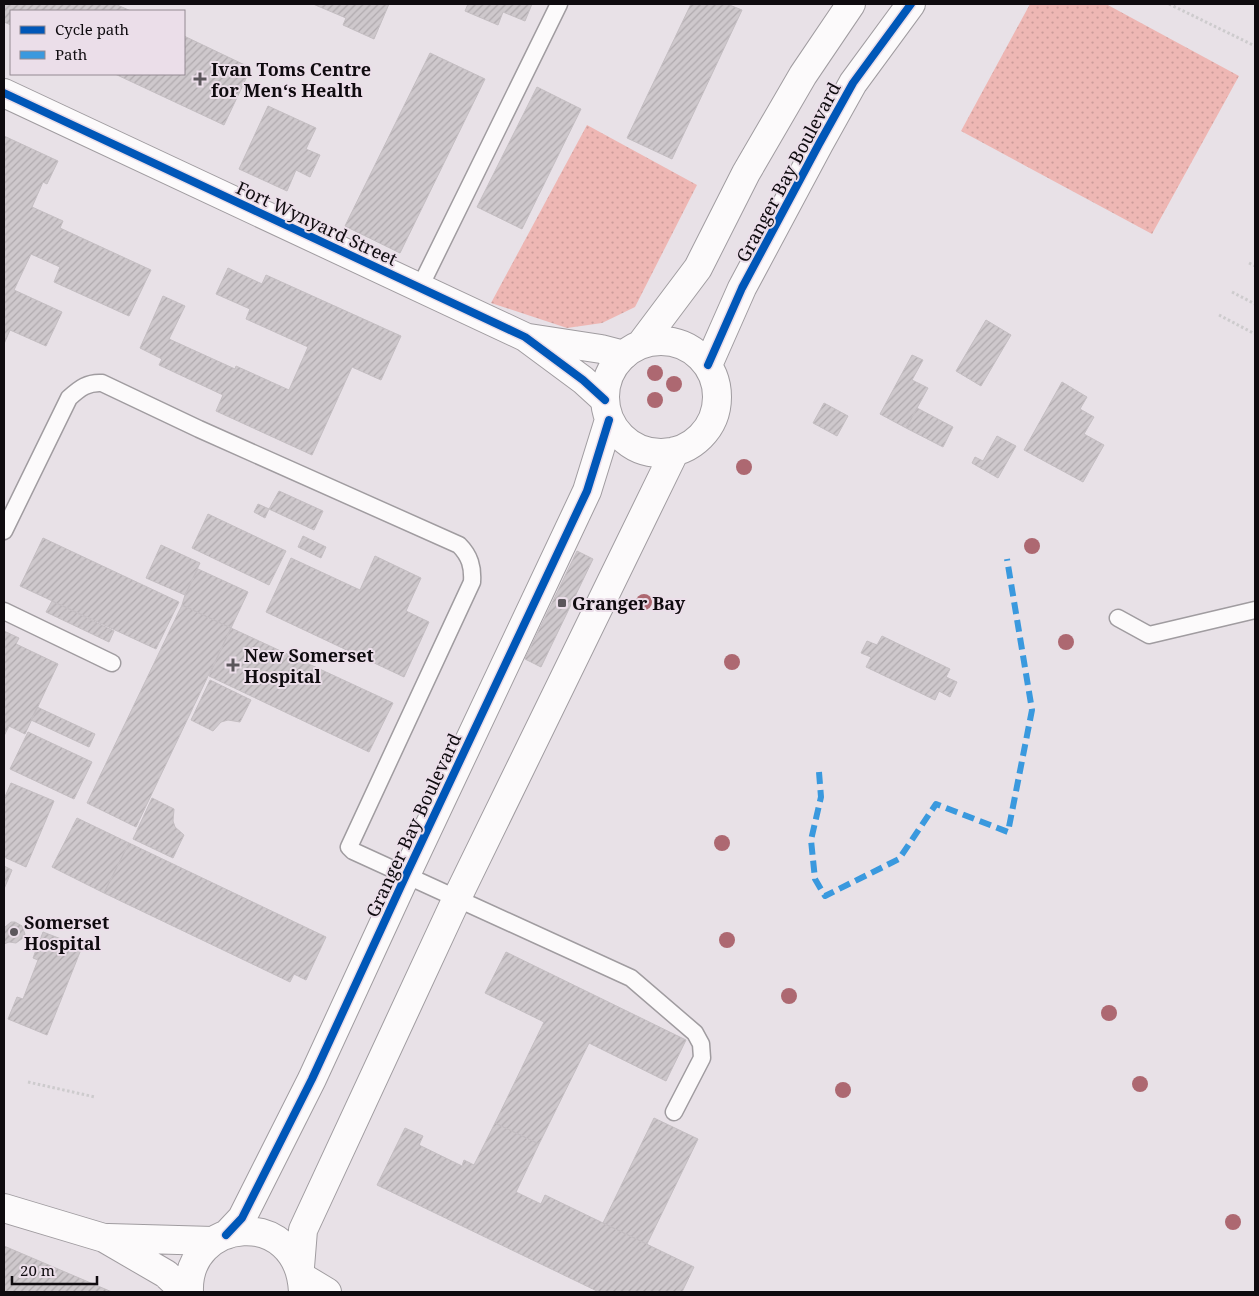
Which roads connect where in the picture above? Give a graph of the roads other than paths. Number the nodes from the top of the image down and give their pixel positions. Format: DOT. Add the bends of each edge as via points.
graph roads {
  1 [pos="559,4"];
  2 [pos="851,4"];
  3 [pos="911,4"];
  4 [pos="4,93"];
  5 [pos="420,287"];
  6 [pos="525,337"];
  7 [pos="632,350"];
  8 [pos="708,365"];
  9 [pos="607,410"];
  10 [pos="676,451"];
  11 [pos="4,531"];
  12 [pos="1255,610"];
  13 [pos="4,611"];
  14 [pos="1118,618"];
  15 [pos="112,663"];
  16 [pos="406,875"];
  17 [pos="458,898"];
  18 [pos="674,1112"];
  19 [pos="4,1208"];
  20 [pos="104,1238"];
  21 [pos="220,1238"];
  22 [pos="302,1279"];
  23 [pos="185,1292"];
  24 [pos="189,1292"];
  25 [pos="327,1292"];
  1 -- 5 [label="lane"];
  2 -- 7 [label="street, Granger Bay Boulevard" via="803,75 746,173 698,268"];
  3 -- 8 [label="street, Granger Bay Boulevard" via="853,83 833,118 742,288"];
  4 -- 5 [label="street, Fort Wynyard Street"];
  5 -- 6 [label="street, Fort Wynyard Street"];
  6 -- 7 [label="street, Fort Wynyard Street" via="601,349"];
  6 -- 9 [label="street, Fort Wynyard Street" via="583,380"];
  7 -- 8 [label="street" via="658,341 675,342 692,350"];
  7 -- 9 [label="street" via="609,374 605,389"];
  8 -- 10 [label="street" via="717,395 713,417 702,435"];
  9 -- 10 [label="street" via="621,437 634,446 655,453"];
  9 -- 16 [label="street, Granger Bay Boulevard" via="588,491"];
  10 -- 17 [label="street"];
  11 -- 16 [label="lane" via="66,403 79,388 91,382 102,383 459,545 471,562 472,582 349,847"];
  12 -- 14 [label="lane" via="1149,634"];
  13 -- 15 [label="lane"];
  16 -- 17 [label="lane"];
  16 -- 21 [label="street, Granger Bay Boulevard" via="312,1079 242,1218"];
  17 -- 18 [label="lane" via="631,978 694,1033 701,1044 702,1058"];
  17 -- 22 [label="street" via="303,1230"];
  19 -- 20 [label="street"];
  20 -- 21 [label="street"];
  20 -- 23 [label="street" via="166,1274"];
  21 -- 22 [label="street" via="240,1231 256,1231 270,1236 293,1254"];
  21 -- 24 [label="street, Granger Bay Boulevard" via="198,1256 190,1276"];
  22 -- 25 [label="street"];
}
